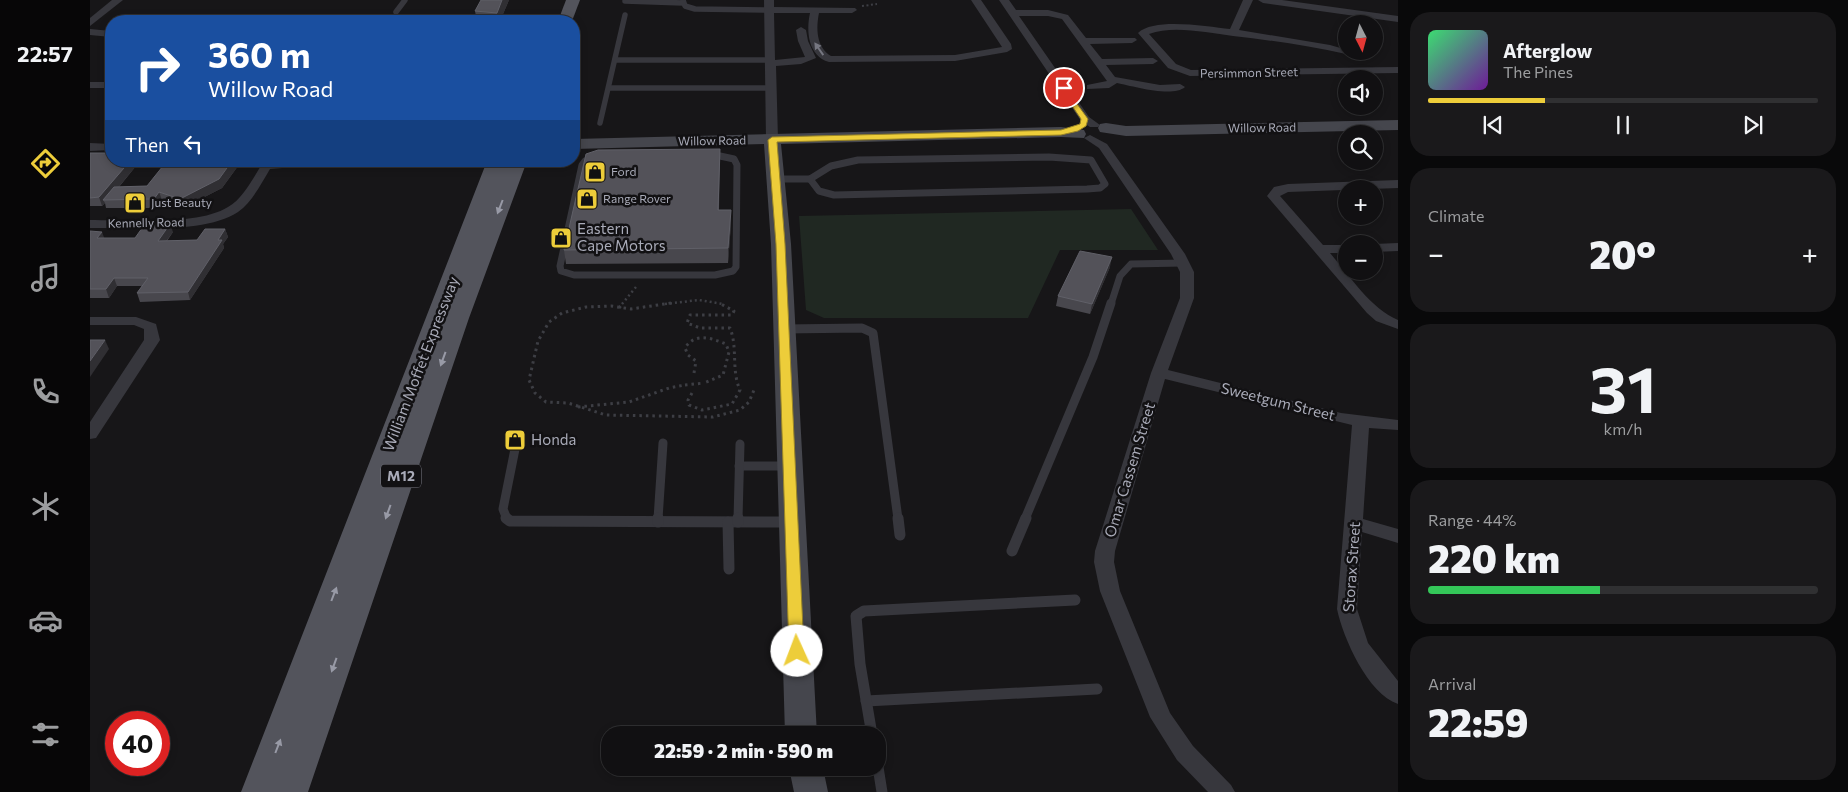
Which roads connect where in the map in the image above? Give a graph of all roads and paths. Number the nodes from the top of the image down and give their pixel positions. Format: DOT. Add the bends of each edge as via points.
graph roads {
  1 [pos="118,0"];
  2 [pos="404,0"];
  3 [pos="559,0"];
  4 [pos="573,0"];
  5 [pos="804,0"];
  6 [pos="976,0"];
  7 [pos="1004,0"];
  8 [pos="1248,0"];
  9 [pos="1263,0"];
  10 [pos="625,1"];
  11 [pos="666,1"];
  12 [pos="683,2"];
  13 [pos="769,5"];
  14 [pos="815,10"];
  15 [pos="852,10"];
  16 [pos="396,12"];
  17 [pos="1013,13"];
  18 [pos="553,15"];
  19 [pos="567,15"];
  20 [pos="626,15"];
  21 [pos="1398,19"];
  22 [pos="90,23"];
  23 [pos="801,30"];
  24 [pos="90,32"];
  25 [pos="105,33"];
  26 [pos="1233,33"];
  27 [pos="1132,40"];
  28 [pos="1084,41"];
  29 [pos="1338,52"];
  30 [pos="615,60"];
  31 [pos="1361,60"];
  32 [pos="772,61"];
  33 [pos="1153,61"];
  34 [pos="1100,62"];
  35 [pos="1375,70"];
  36 [pos="1383,70"];
  37 [pos="1398,70"];
  38 [pos="1338,71"];
  39 [pos="1111,79"];
  40 [pos="90,85"];
  41 [pos="105,85"];
  42 [pos="1091,87"];
  43 [pos="1180,87"];
  44 [pos="608,88"];
  45 [pos="772,88"];
  46 [pos="600,123"];
  47 [pos="1398,125"];
  48 [pos="1093,132"];
  49 [pos="772,140"];
  50 [pos="580,144"];
  51 [pos="90,147"];
  52 [pos="105,147"];
  53 [pos="267,167"];
  54 [pos="495,167"];
  55 [pos="515,167"];
  56 [pos="776,179"];
  57 [pos="810,179"];
  58 [pos="1398,184"];
  59 [pos="90,224"];
  60 [pos="1398,247"];
  61 [pos="1383,248"];
  62 [pos="1338,249"];
  63 [pos="1319,250"];
  64 [pos="1183,263"];
  65 [pos="646,275"];
  66 [pos="619,308"];
  67 [pos="90,321"];
  68 [pos="1393,323"];
  69 [pos="784,329"];
  70 [pos="694,373"];
  71 [pos="1159,373"];
  72 [pos="754,390"];
  73 [pos="692,393"];
  74 [pos="577,407"];
  75 [pos="1361,422"];
  76 [pos="1398,425"];
  77 [pos="90,434"];
  78 [pos="663,443"];
  79 [pos="516,444"];
  80 [pos="740,444"];
  81 [pos="739,466"];
  82 [pos="789,466"];
  83 [pos="658,522"];
  84 [pos="733,522"];
  85 [pos="792,522"];
  86 [pos="1355,523"];
  87 [pos="900,535"];
  88 [pos="1398,536"];
  89 [pos="1012,551"];
  90 [pos="728,569"];
  91 [pos="1075,600"];
  92 [pos="1097,690"];
  93 [pos="1398,696"];
  94 [pos="866,701"];
  95 [pos="801,726"];
  96 [pos="870,726"];
  97 [pos="808,776"];
  98 [pos="879,776"];
  99 [pos="260,792"];
  100 [pos="289,792"];
  101 [pos="811,792"];
  102 [pos="882,792"];
  103 [pos="1223,792"];
  1 -- 22 [label="street"];
  2 -- 16 [label="lane"];
  3 -- 18 [label="main road"];
  4 -- 19 [label="main road"];
  5 -- 14 [label="street"];
  6 -- 14 [label="street, one-way" via="1007,49 955,58 826,58 814,42"];
  7 -- 17 [label="street, Omar Cassem Street"];
  8 -- 26 [label="street"];
  9 -- 21 [label="street"];
  10 -- 11 [label="lane"];
  11 -- 12 [label="lane"];
  12 -- 13 [label="lane" via="690,8 703,10"];
  13 -- 14 [label="street" via="785,12"];
  13 -- 32 [label="street"];
  14 -- 15 [label="street"];
  17 -- 28 [label="street" via="1061,15"];
  17 -- 48 [label="street, Omar Cassem Street"];
  20 -- 30 [label="lane"];
  23 -- 32 [label="street" via="811,58"];
  24 -- 25 [label="street"];
  26 -- 29 [label="street, Persimmon Street"];
  26 -- 38 [label="street, Persimmon Street" via="1186,27 1154,27 1143,32 1172,66 1190,73"];
  27 -- 28 [label="street"];
  28 -- 34 [label="street"];
  30 -- 32 [label="lane"];
  30 -- 44 [label="lane"];
  31 -- 35 [label="street, Persimmon Street"];
  32 -- 45 [label="street"];
  33 -- 34 [label="street"];
  34 -- 39 [label="street"];
  36 -- 37 [label="street, Persimmon Street"];
  39 -- 42 [label="street" via="1112,84"];
  39 -- 43 [label="street" via="1160,88"];
  40 -- 41 [label="street"];
  44 -- 45 [label="lane"];
  44 -- 46 [label="lane"];
  45 -- 49 [label="street"];
  47 -- 48 [label="street, Willow Road"];
  48 -- 49 [label="street, Willow Road"];
  48 -- 64 [label="street, Omar Cassem Street"];
  49 -- 50 [label="street, Willow Road"];
  49 -- 56 [label="street"];
  51 -- 52 [label="street"];
  53 -- 59 [label="street, Kennelly Road" via="244,200 233,210 218,216 188,222"];
  99 -- 54 [label="main road, William Moffet Expressway / M12, one-way"];
  55 -- 100 [label="main road, William Moffet Expressway / M12, one-way" via="454,327"];
  56 -- 57 [label="lane"];
  56 -- 69 [label="street"];
  57 -- 57 [label="lane" via="818,191 834,195 1087,189 1100,188 1105,184 1091,160 1049,157 858,160 831,166"];
  58 -- 63 [label="street" via="1296,187 1274,192 1276,202"];
  60 -- 61 [label="street"];
  62 -- 63 [label="street"];
  63 -- 68 [label="street" via="1372,310"];
  64 -- 71 [label="street, Omar Cassem Street" via="1188,288"];
  64 -- 89 [label="lane" via="1131,264 1120,276 1093,357"];
  65 -- 65 [label="lane" via="721,274 735,269 737,165 734,159 720,156 598,158 583,163 561,271 574,275"];
  65 -- 66 [label="path"];
  66 -- 73 [label="path" via="717,301 734,311 724,317 690,315 687,323 700,328 730,328 735,338 735,381 740,390 737,398 732,404 702,410 689,406"];
  66 -- 74 [label="path" via="596,306 576,309 548,322 542,331 529,380 531,387 545,402 568,403"];
  67 -- 77 [label="street" via="136,321 151,327 153,333 148,349"];
  69 -- 82 [label="street"];
  69 -- 87 [label="lane" via="862,328 873,333"];
  70 -- 74 [label="path, bridge" via="696,361 688,355 685,348 688,343 695,338 706,337 726,344 729,352 723,375 704,383 661,389 642,399"];
  71 -- 75 [label="street, Sweetgum Street"];
  71 -- 103 [label="street, Omar Cassem Street" via="1104,562 1110,591 1161,717 1185,753"];
  72 -- 74 [label="path" via="752,400 745,407 733,413 701,418 606,415"];
  75 -- 76 [label="street, Sweetgum Street"];
  75 -- 86 [label="street, Storax Street"];
  78 -- 83 [label="lane"];
  79 -- 83 [label="lane" via="503,509 506,519 520,522"];
  80 -- 81 [label="lane"];
  81 -- 82 [label="lane"];
  81 -- 84 [label="lane"];
  82 -- 85 [label="street"];
  83 -- 84 [label="lane"];
  84 -- 85 [label="lane"];
  84 -- 90 [label="lane"];
  85 -- 95 [label="street"];
  86 -- 88 [label="street"];
  86 -- 93 [label="street, Storax Street" via="1348,620 1373,668"];
  91 -- 94 [label="lane" via="864,611 856,616"];
  92 -- 94 [label="lane"];
  94 -- 96 [label="lane"];
  97 -- 101 [label="street"];
  98 -- 102 [label="lane"];
}
